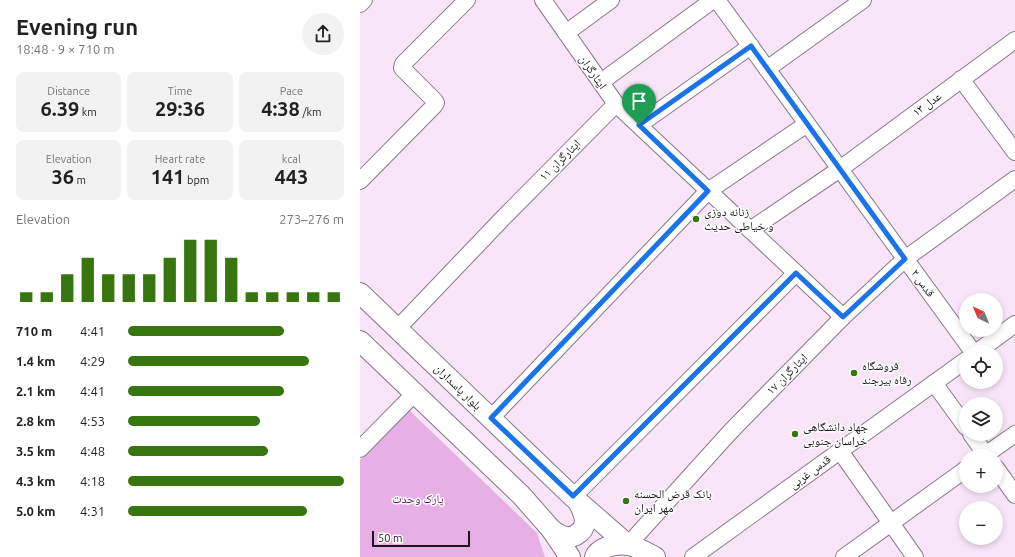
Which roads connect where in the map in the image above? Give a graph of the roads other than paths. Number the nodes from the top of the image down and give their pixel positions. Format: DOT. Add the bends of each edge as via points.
graph roads {
  1 [pos="364,0"];
  2 [pos="467,0"];
  3 [pos="543,0"];
  4 [pos="611,0"];
  5 [pos="713,0"];
  6 [pos="717,0"];
  7 [pos="863,0"];
  8 [pos="360,4"];
  9 [pos="566,32"];
  10 [pos="1015,40"];
  11 [pos="751,46"];
  12 [pos="767,69"];
  13 [pos="961,79"];
  14 [pos="600,82"];
  15 [pos="616,104"];
  16 [pos="807,124"];
  17 [pos="639,125"];
  18 [pos="1015,152"];
  19 [pos="840,169"];
  20 [pos="1015,179"];
  21 [pos="360,181"];
  22 [pos="708,191"];
  23 [pos="750,230"];
  24 [pos="905,259"];
  25 [pos="796,273"];
  26 [pos="360,294"];
  27 [pos="843,317"];
  28 [pos="1015,324"];
  29 [pos="397,329"];
  30 [pos="360,341"];
  31 [pos="968,345"];
  32 [pos="986,345"];
  33 [pos="959,365"];
  34 [pos="934,383"];
  35 [pos="415,393"];
  36 [pos="959,417"];
  37 [pos="491,418"];
  38 [pos="1015,434"];
  39 [pos="360,449"];
  40 [pos="995,449"];
  41 [pos="840,451"];
  42 [pos="959,474"];
  43 [pos="1003,478"];
  44 [pos="1015,495"];
  45 [pos="576,499"];
  46 [pos="891,523"];
  47 [pos="551,529"];
  48 [pos="628,545"];
  49 [pos="570,557"];
  50 [pos="595,557"];
  51 [pos="655,557"];
  52 [pos="693,557"];
  53 [pos="844,557"];
  54 [pos="916,557"];
  1 -- 8 [label="street"];
  2 -- 21 [label="street" via="403,64 402,68 436,103"];
  3 -- 9 [label="street, ایثارگران"];
  4 -- 9 [label="street"];
  5 -- 14 [label="street"];
  6 -- 11 [label="street, قدس ۲"];
  7 -- 12 [label="street"];
  9 -- 14 [label="street, ایثارگران"];
  10 -- 13 [label="street, عدل ۱۳"];
  11 -- 12 [label="street, قدس ۲"];
  11 -- 17 [label="street"];
  12 -- 16 [label="street, قدس ۲"];
  13 -- 18 [label="street"];
  13 -- 19 [label="street, عدل ۱۳"];
  14 -- 15 [label="street, ایثارگران"];
  15 -- 17 [label="street, ایثارگران"];
  15 -- 29 [label="street, ایثارگران ۱۱"];
  16 -- 19 [label="street, قدس ۲"];
  16 -- 22 [label="street"];
  17 -- 22 [label="street, ایثارگران"];
  19 -- 23 [label="street, عدل ۱۳"];
  19 -- 24 [label="street, قدس ۲"];
  20 -- 24 [label="street, ایثارگران ۱۷"];
  22 -- 23 [label="street, ایثارگران"];
  22 -- 37 [label="street"];
  23 -- 25 [label="street, ایثارگران"];
  24 -- 27 [label="street, ایثارگران ۱۷"];
  24 -- 31 [label="street, قدس ۲"];
  25 -- 27 [label="street, ایثارگران"];
  25 -- 45 [label="street"];
  26 -- 29 [label="main road, بلوار پاسداران"];
  27 -- 48 [label="street, ایثارگران ۱۷" via="731,432"];
  28 -- 32 [label="street"];
  29 -- 37 [label="main road, بلوار پاسداران"];
  30 -- 35 [label="main road"];
  33 -- 34 [label="street, قدس غربی"];
  34 -- 36 [label="street"];
  34 -- 41 [label="street, قدس غربی"];
  35 -- 39 [label="street"];
  35 -- 47 [label="main road" via="522,495"];
  37 -- 45 [label="main road, بلوار پاسداران"];
  38 -- 40 [label="street"];
  41 -- 46 [label="street"];
  41 -- 52 [label="street, قدس غربی"];
  42 -- 46 [label="street"];
  43 -- 44 [label="street"];
  45 -- 47 [label="main road" via="583,511 585,522 581,530 573,537 563,537"];
  45 -- 48 [label="main road, بلوار پاسداران"];
  46 -- 53 [label="street"];
  46 -- 54 [label="street"];
  47 -- 49 [label="main road"];
  48 -- 50 [label="main road" via="618,543 603,548"];
  48 -- 51 [label="main road"];
}
